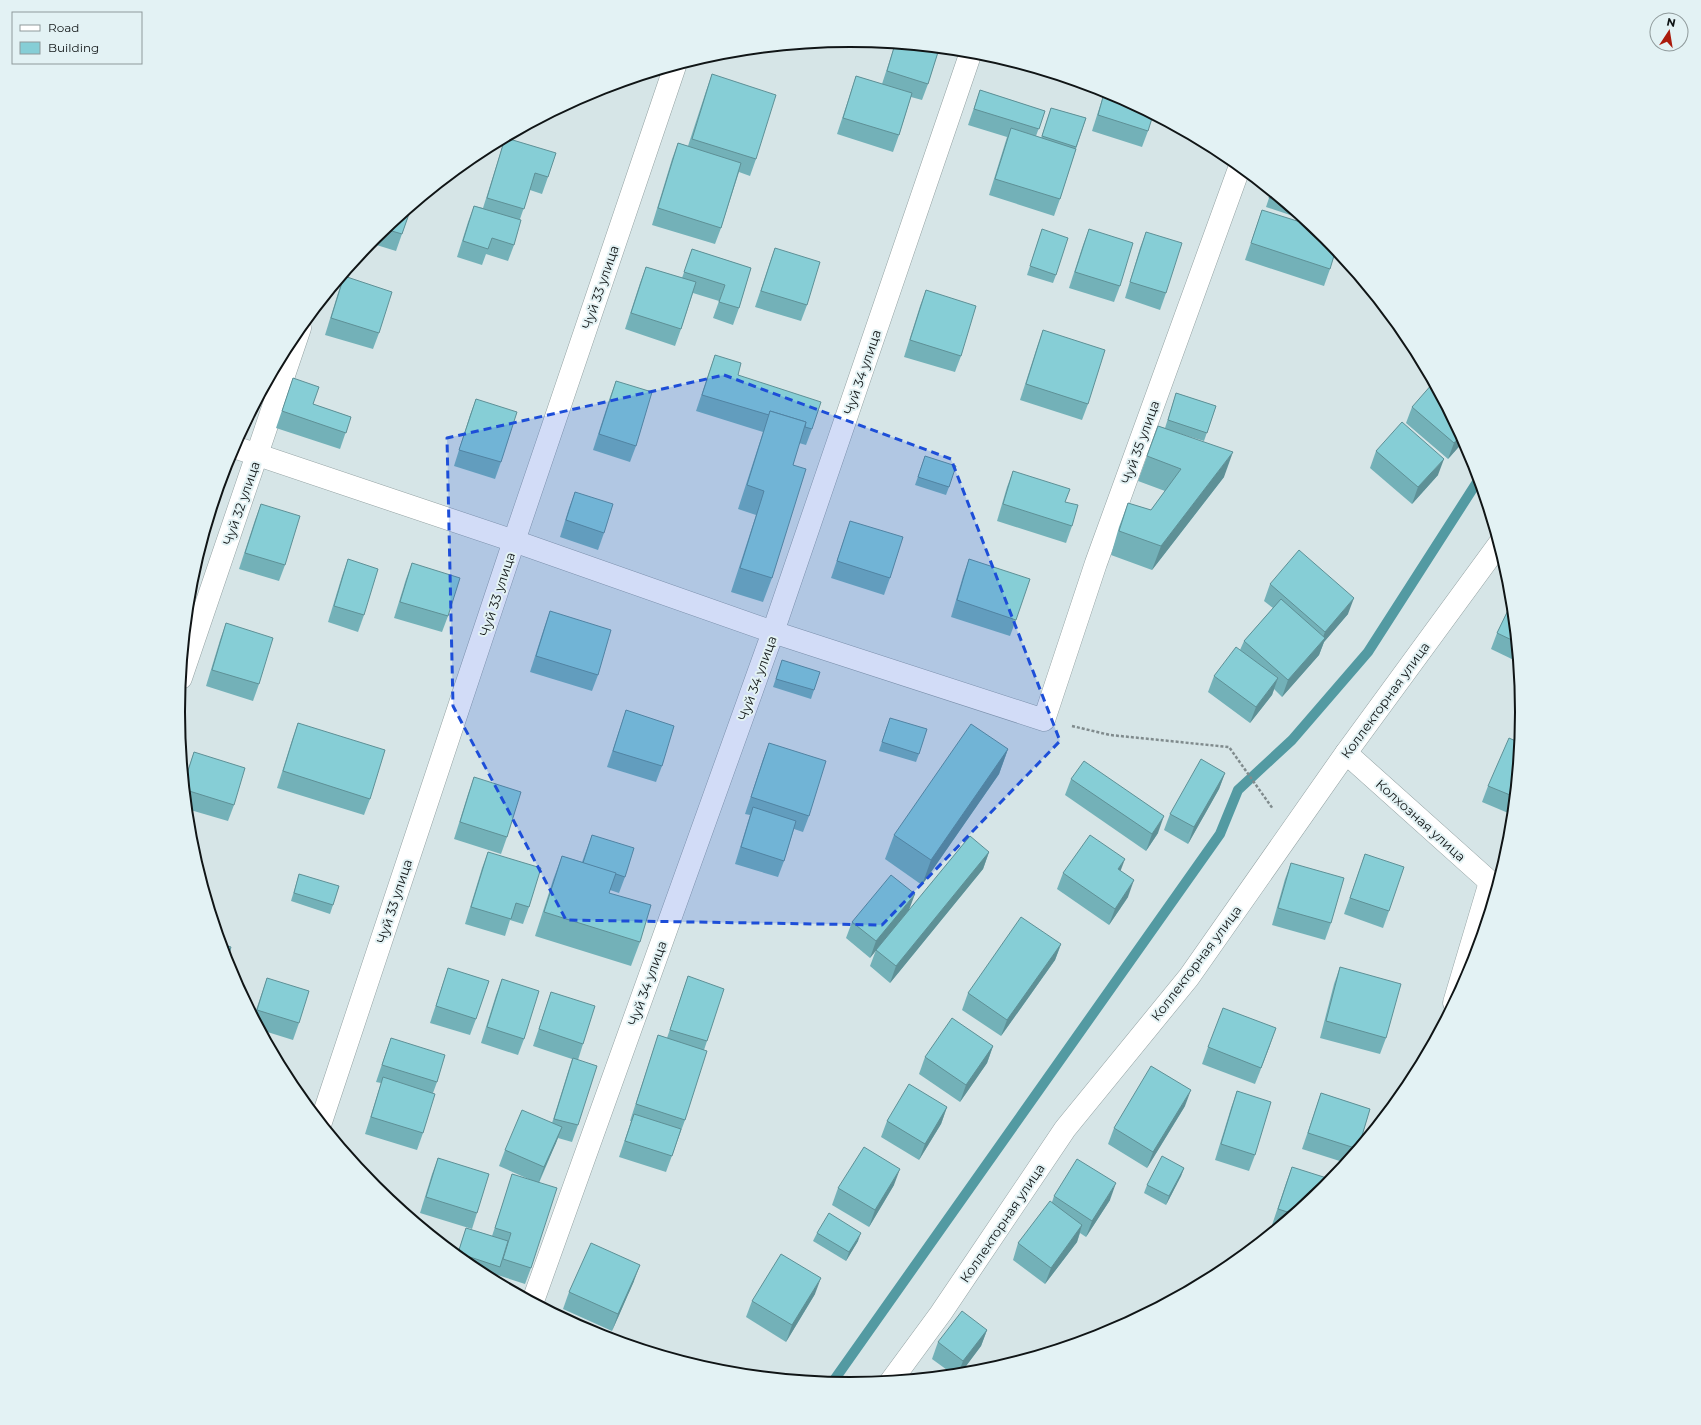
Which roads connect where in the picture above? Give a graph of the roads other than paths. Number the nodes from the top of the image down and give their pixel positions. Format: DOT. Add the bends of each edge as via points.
graph roads {
  1 [pos="969,58"];
  2 [pos="673,71"];
  3 [pos="1238,172"];
  4 [pos="293,350"];
  5 [pos="240,449"];
  6 [pos="258,454"];
  7 [pos="514,541"];
  8 [pos="1495,549"];
  9 [pos="773,632"];
  10 [pos="187,661"];
  11 [pos="1346,753"];
  12 [pos="1494,883"];
  13 [pos="1491,893"];
  14 [pos="1472,949"];
  15 [pos="323,1117"];
  16 [pos="535,1298"];
  17 [pos="894,1377"];
  1 -- 9 [label="street, Чуй 34 улица"];
  2 -- 7 [label="street, Чуй 33 улица"];
  3 -- 9 [label="street, Чуй 35 улица" via="1096,563 1044,720"];
  4 -- 6 [label="street, Чуй 32 улица"];
  5 -- 6 [label="street"];
  6 -- 7 [label="street"];
  6 -- 10 [label="street, Чуй 32 улица"];
  7 -- 9 [label="street"];
  7 -- 15 [label="street, Чуй 33 улица"];
  8 -- 11 [label="street, Коллекторная улица"];
  9 -- 16 [label="street, Чуй 34 улица"];
  11 -- 12 [label="street, Колхозная улица"];
  11 -- 17 [label="street, Коллекторная улица" via="1189,977 1066,1129 941,1313"];
  13 -- 14 [label="street"];
}
